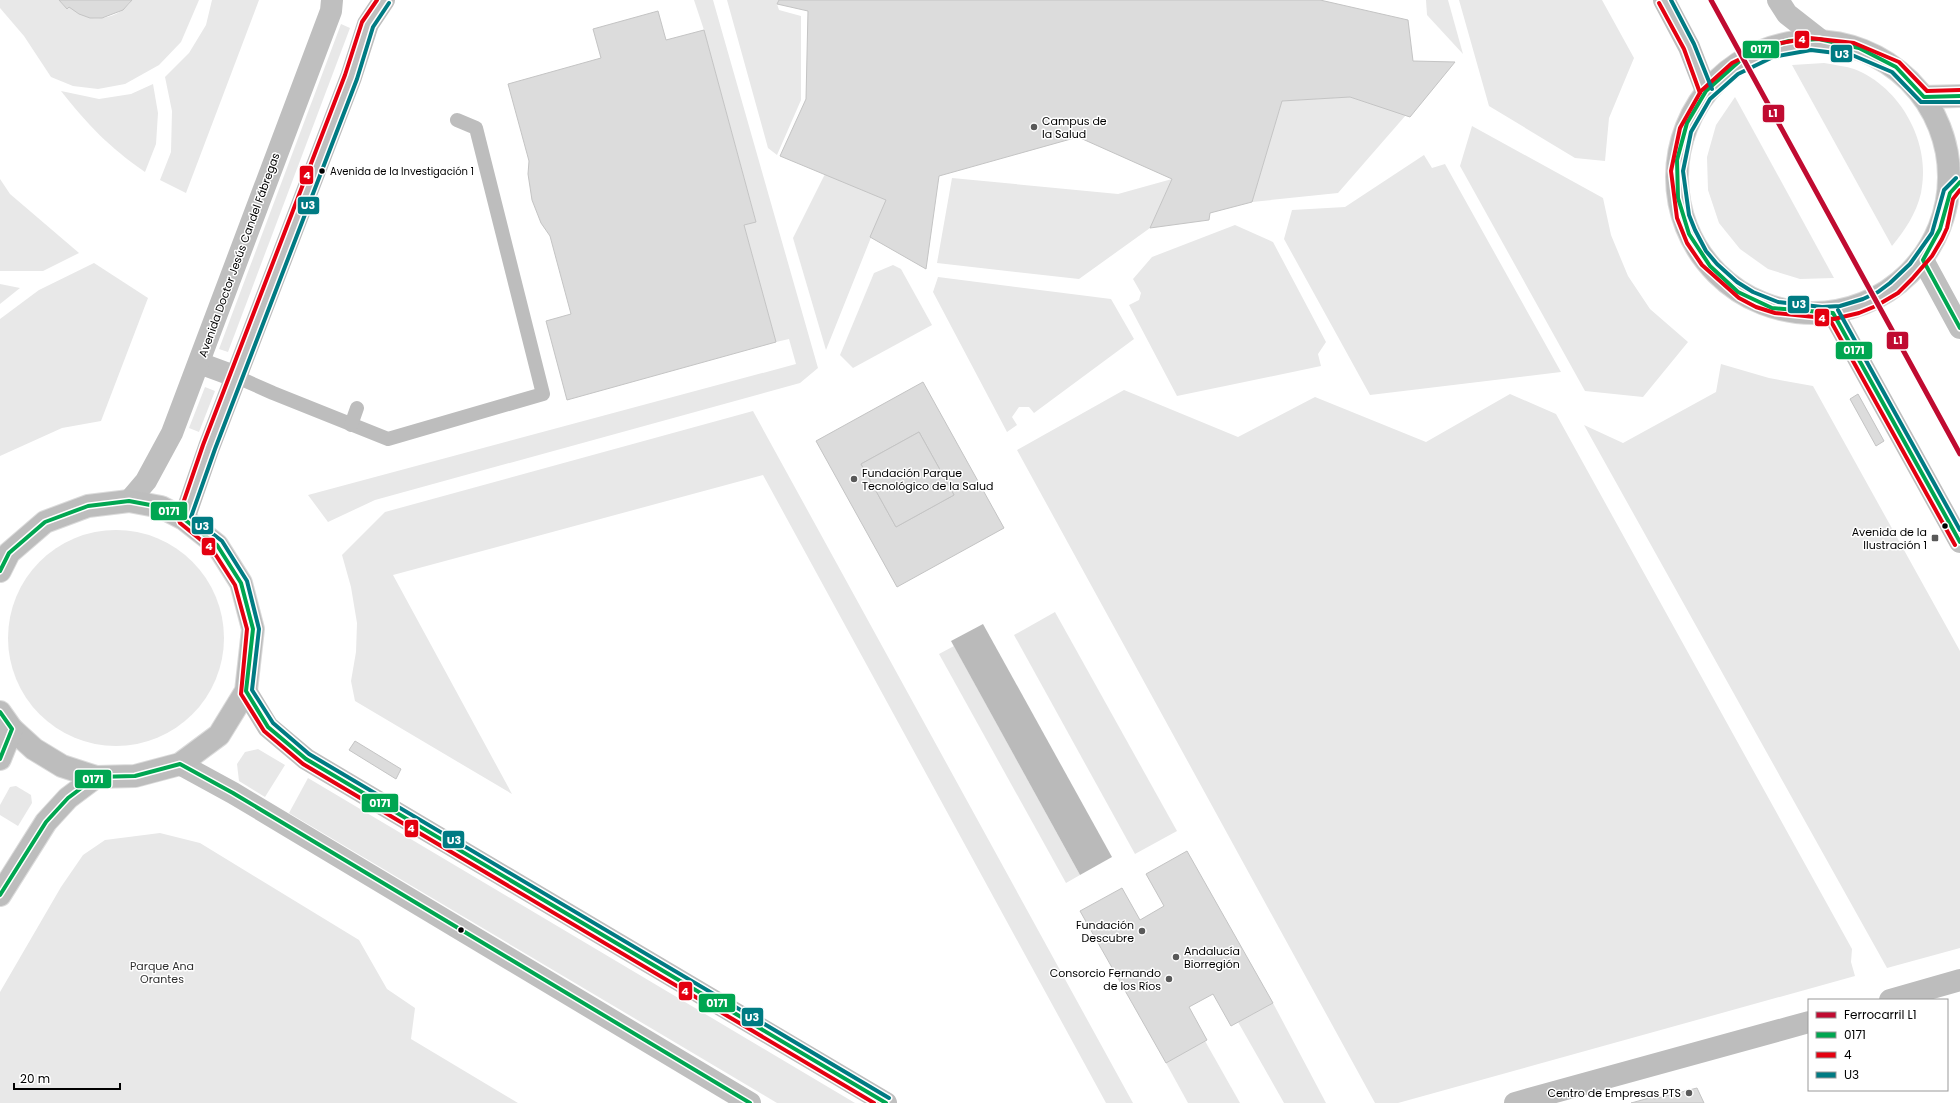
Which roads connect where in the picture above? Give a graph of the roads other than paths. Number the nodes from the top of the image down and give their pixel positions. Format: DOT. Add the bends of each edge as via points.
graph roads {
  1 [pos="332,0"];
  2 [pos="384,0"];
  3 [pos="1664,0"];
  4 [pos="1778,0"];
  5 [pos="1819,40"];
  6 [pos="1706,91"];
  7 [pos="1960,96"];
  8 [pos="1924,97"];
  9 [pos="457,120"];
  10 [pos="1955,188"];
  11 [pos="1923,260"];
  12 [pos="1833,313"];
  13 [pos="1960,328"];
  14 [pos="199,363"];
  15 [pos="237,377"];
  16 [pos="357,408"];
  17 [pos="351,425"];
  18 [pos="129,501"];
  19 [pos="184,519"];
  20 [pos="1960,542"];
  21 [pos="0,571"];
  22 [pos="246,691"];
  23 [pos="6,720"];
  24 [pos="0,759"];
  25 [pos="180,764"];
  26 [pos="96,777"];
  27 [pos="0,895"];
  28 [pos="1960,980"];
  29 [pos="1894,999"];
  30 [pos="1808,1022"];
  31 [pos="750,1103"];
  32 [pos="886,1103"];
  33 [pos="1515,1103"];
  1 -- 14 [label="main road, Avenida Doctor Jesús Candel Fábregas"];
  2 -- 15 [label="main road" via="368,24 351,76"];
  3 -- 6 [label="main road" via="1689,47"];
  4 -- 5 [label="main road" via="1787,14"];
  5 -- 6 [label="main road" via="1789,41 1761,49 1743,58"];
  5 -- 8 [label="main road" via="1859,48 1896,67"];
  6 -- 12 [label="main road" via="1686,123 1677,160 1678,198 1689,234 1710,266 1738,292 1772,308"];
  7 -- 8 [label="main road"];
  8 -- 10 [label="main road" via="1941,127"];
  9 -- 17 [label="lane" via="476,128 543,394 388,439"];
  10 -- 11 [label="main road" via="1940,229"];
  11 -- 12 [label="main road" via="1908,276 1881,296 1855,308"];
  11 -- 13 [label="main road"];
  12 -- 20 [label="main road"];
  14 -- 15 [label="main road"];
  14 -- 18 [label="main road, Avenida Doctor Jesús Candel Fábregas" via="172,433 146,480"];
  15 -- 17 [label="lane"];
  15 -- 19 [label="main road"];
  16 -- 17 [label="lane"];
  18 -- 19 [label="main road" via="161,507"];
  18 -- 21 [label="main road" via="88,506 45,522 9,553"];
  19 -- 22 [label="main road" via="217,545 241,583 253,629"];
  22 -- 25 [label="main road" via="219,735"];
  22 -- 32 [label="main road" via="268,727 306,759"];
  23 -- 24 [label="main road"];
  23 -- 26 [label="main road" via="34,749 62,766"];
  25 -- 26 [label="main road" via="136,776"];
  25 -- 31 [label="main road" via="233,793"];
  26 -- 27 [label="main road" via="68,798 46,822"];
  28 -- 29 [label="main road"];
  30 -- 33 [label="main road"];
}
